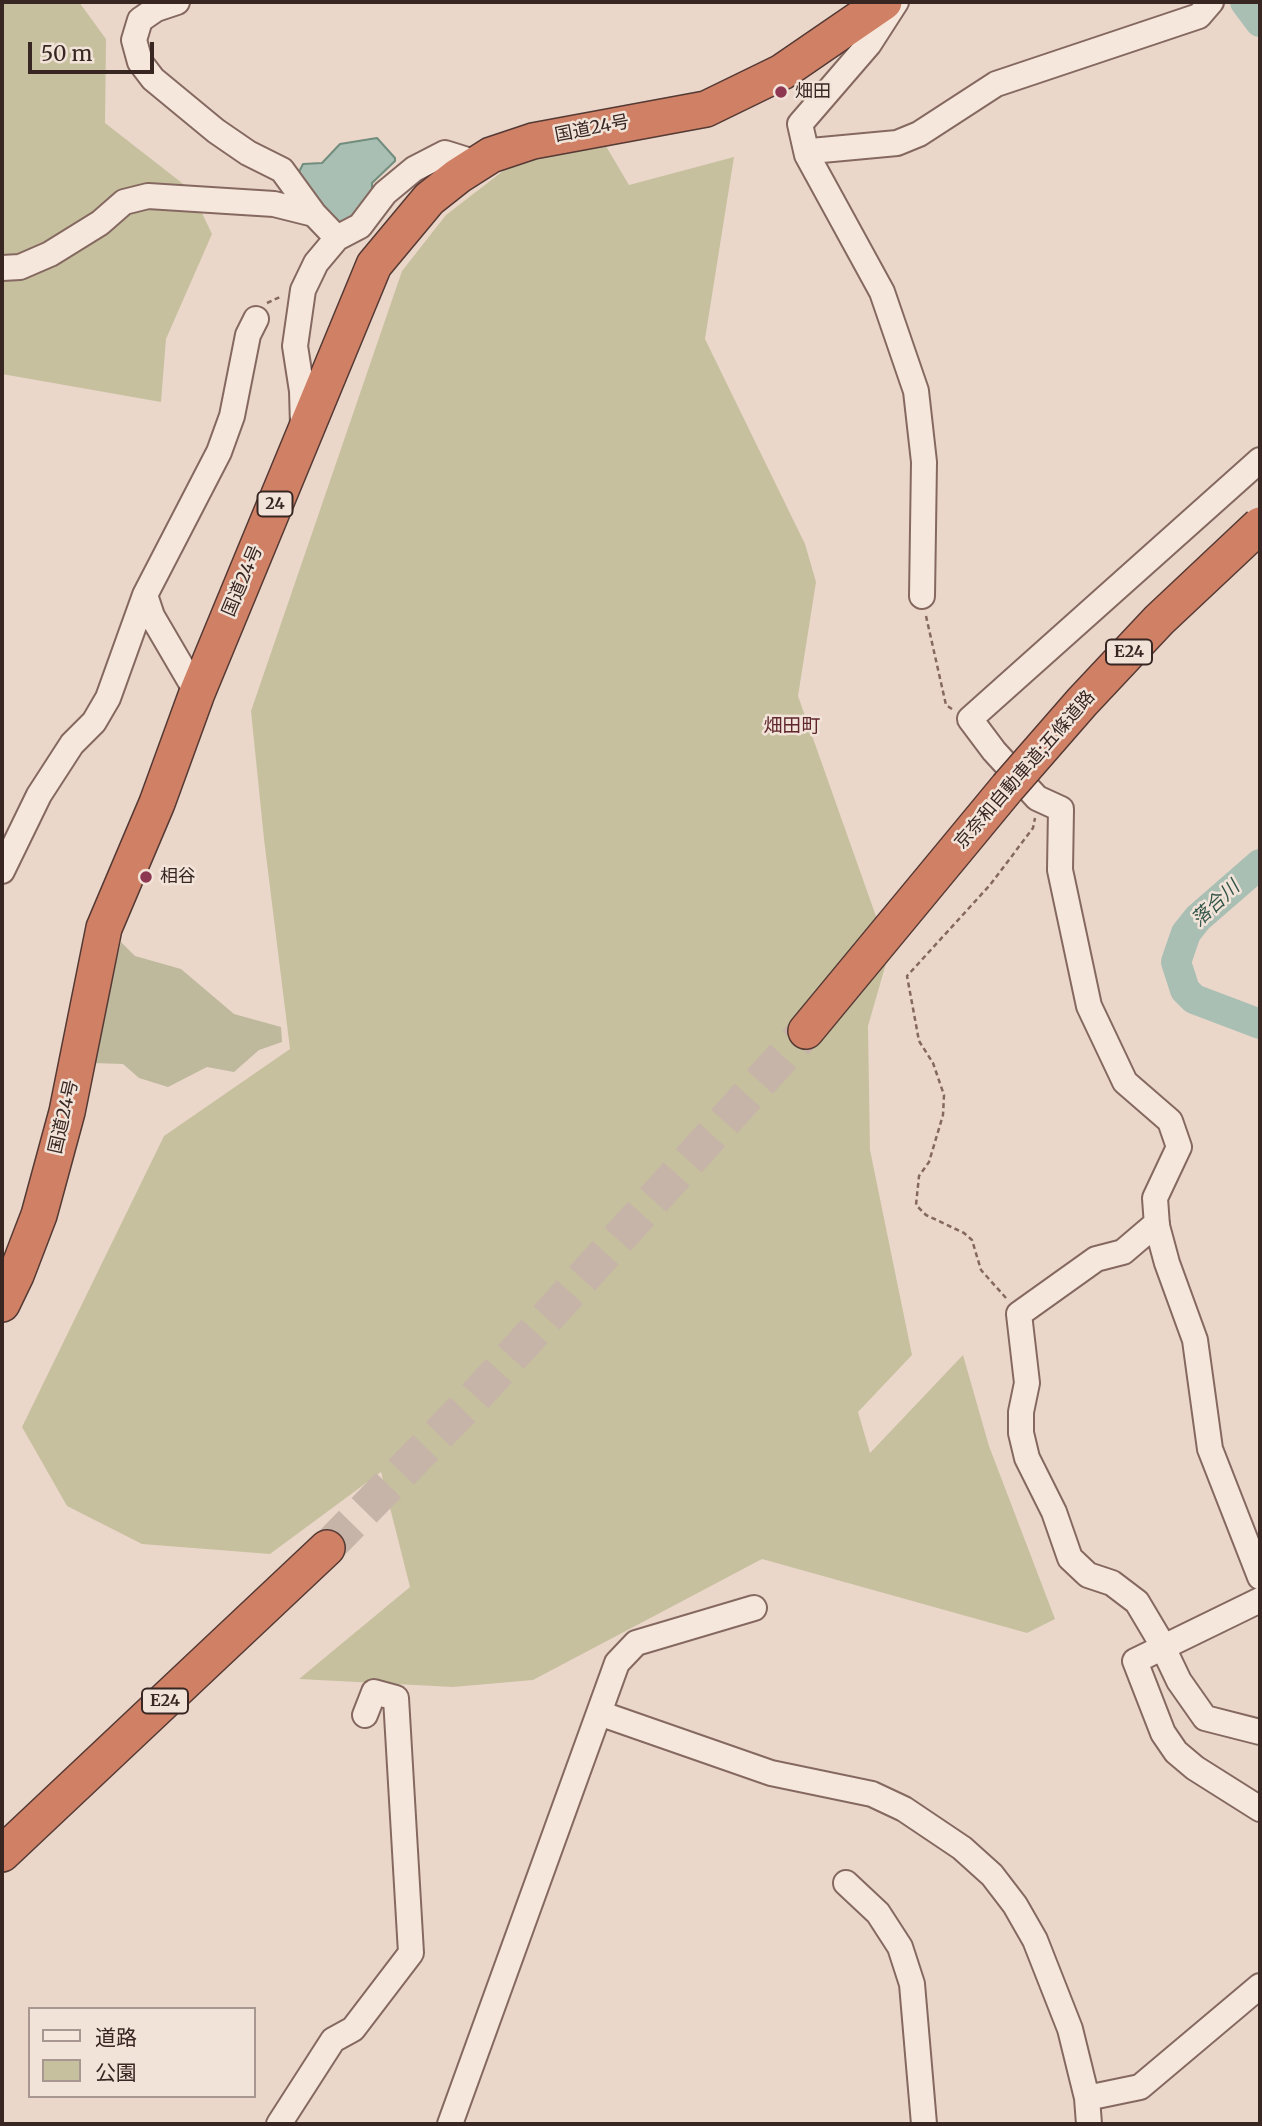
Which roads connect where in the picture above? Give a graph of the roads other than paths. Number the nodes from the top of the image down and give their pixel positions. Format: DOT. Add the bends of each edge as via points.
graph roads {
  1 [pos="177,2"];
  2 [pos="884,2"];
  3 [pos="896,2"];
  4 [pos="1212,2"];
  5 [pos="807,155"];
  6 [pos="477,163"];
  7 [pos="314,214"];
  8 [pos="337,238"];
  9 [pos="2,268"];
  10 [pos="256,319"];
  11 [pos="303,435"];
  12 [pos="1260,460"];
  13 [pos="1260,525"];
  14 [pos="145,595"];
  15 [pos="922,596"];
  16 [pos="197,693"];
  17 [pos="1022,793"];
  18 [pos="2,871"];
  19 [pos="806,1031"];
  20 [pos="1157,1223"];
  21 [pos="7,1277"];
  22 [pos="327,1548"];
  23 [pos="1260,1577"];
  24 [pos="1260,1600"];
  25 [pos="754,1608"];
  26 [pos="1163,1648"];
  27 [pos="599,1713"];
  28 [pos="365,1715"];
  29 [pos="1260,1732"];
  30 [pos="1260,1809"];
  31 [pos="2,1854"];
  32 [pos="846,1883"];
  33 [pos="1260,1986"];
  34 [pos="1087,2098"];
  35 [pos="279,2124"];
  36 [pos="450,2124"];
  37 [pos="924,2124"];
  38 [pos="1089,2124"];
  1 -- 7 [label="street" via="140,20 134,40 140,62 153,79 216,131 282,170"];
  2 -- 6 [label="highway, 国道24号 / 24" via="782,72 706,109 533,141"];
  3 -- 5 [label="street" via="869,44 800,124"];
  4 -- 5 [label="street" via="1199,16 996,84 897,144"];
  5 -- 15 [label="street" via="882,292 916,391 924,462"];
  6 -- 8 [label="street" via="445,153 414,169 385,193 360,226"];
  6 -- 11 [label="highway, 国道24号 / 24" via="429,199 374,265"];
  7 -- 8 [label="street"];
  7 -- 9 [label="street" via="274,204 148,196 124,202 50,254 20,267"];
  8 -- 11 [label="street" via="316,263 303,290 295,346"];
  10 -- 14 [label="street" via="219,452"];
  11 -- 16 [label="highway, 国道24号 / 24"];
  12 -- 17 [label="street" via="970,719"];
  13 -- 17 [label="highway, 京奈和自動車道;五條道路 / E24, bridge" via="1159,620 1082,702"];
  14 -- 16 [label="street" via="152,617"];
  14 -- 18 [label="street" via="108,698 39,795"];
  16 -- 21 [label="highway, 国道24号 / 24" via="104,928 67,1112 39,1215"];
  17 -- 19 [label="highway, 京奈和自動車道;五條道路 / E24"];
  17 -- 20 [label="street" via="1060,809 1060,870 1089,1006 1125,1082 1170,1122 1179,1147 1155,1198"];
  20 -- 23 [label="street" via="1195,1340 1210,1449"];
  20 -- 26 [label="street" via="1123,1252 1096,1259 1019,1314 1027,1382 1021,1433 1027,1458 1070,1558 1088,1575 1112,1583 1137,1602"];
  22 -- 31 [label="highway, E24"];
  24 -- 26 [label="street"];
  25 -- 27 [label="street" via="636,1643 617,1662"];
  26 -- 29 [label="street" via="1205,1718"];
  26 -- 30 [label="street" via="1135,1661 1163,1733 1195,1768"];
  27 -- 34 [label="street" via="771,1773 872,1794 904,1809 961,1848 992,1875 1035,1940 1070,2029"];
  27 -- 36 [label="street"];
  28 -- 35 [label="street" via="374,1692 396,1698 411,1953 353,2029 333,2040"];
  32 -- 37 [label="street" via="878,1913 900,1947 912,1984"];
  33 -- 34 [label="street" via="1140,2087"];
  34 -- 38 [label="street"];
}
